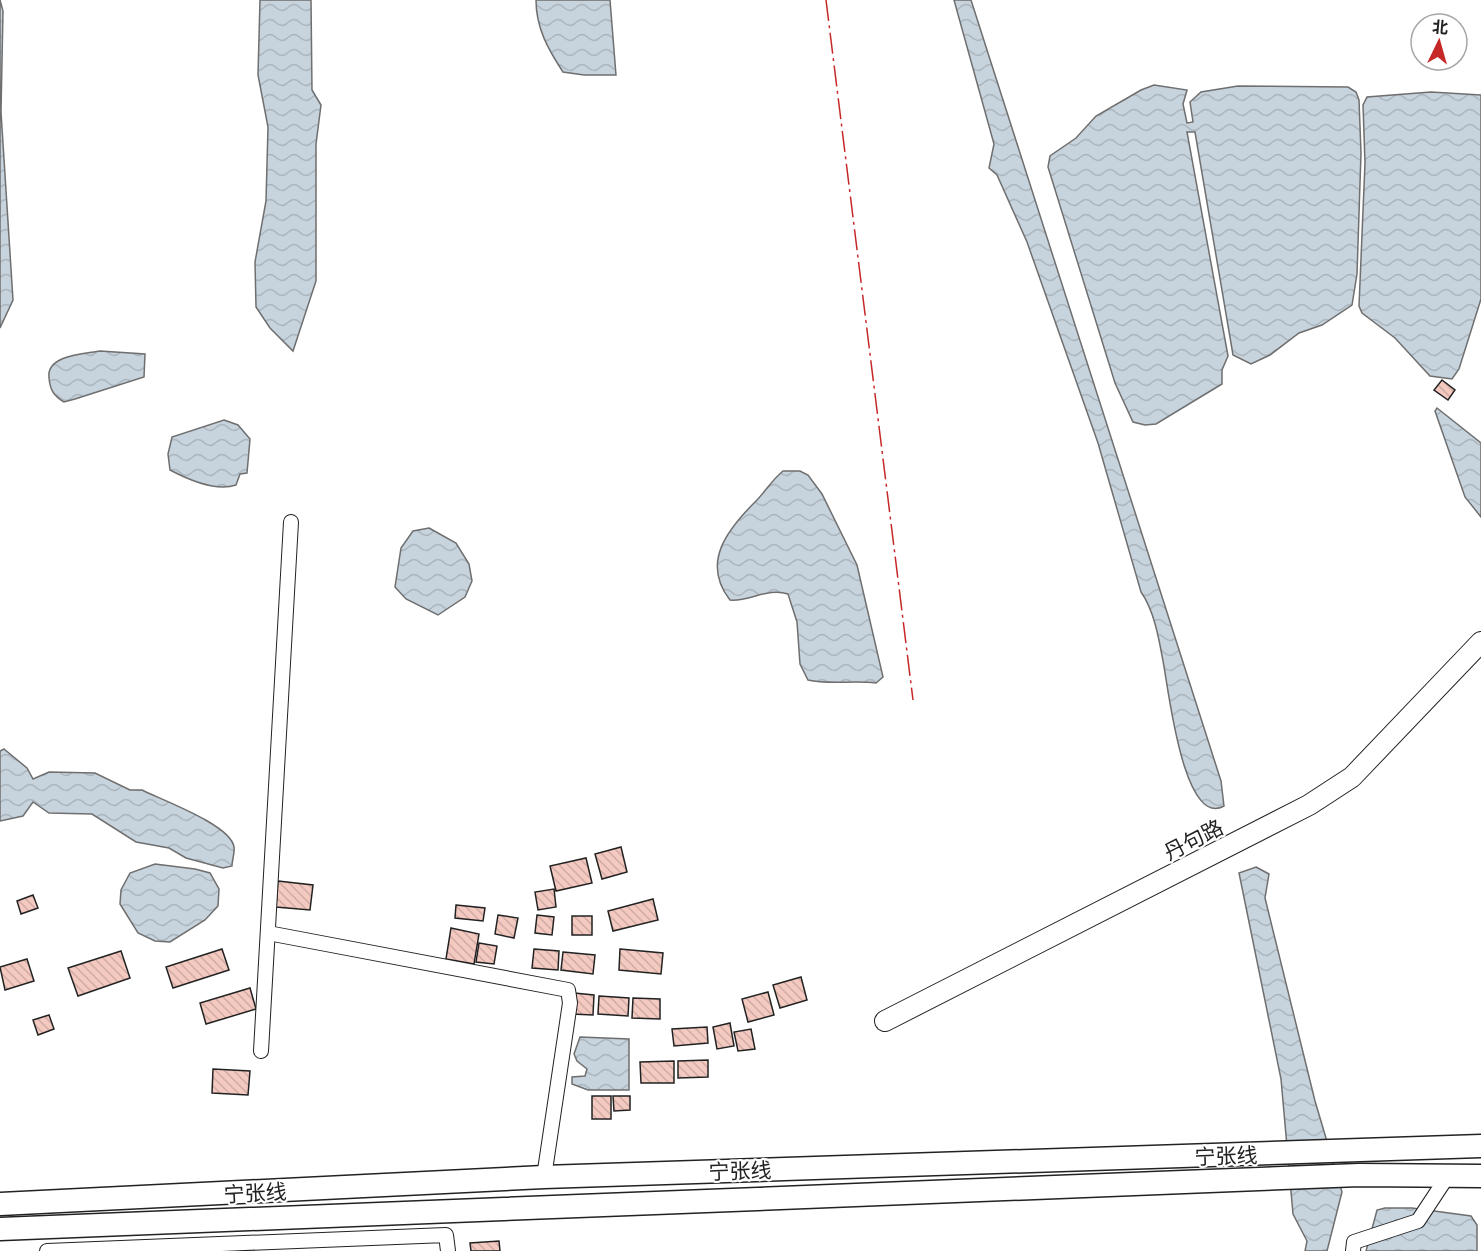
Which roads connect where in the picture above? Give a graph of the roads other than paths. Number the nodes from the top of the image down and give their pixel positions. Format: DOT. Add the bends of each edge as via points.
graph roads {
  1 [pos="291,522"];
  2 [pos="1481,642"];
  3 [pos="268,933"];
  4 [pos="885,1021"];
  5 [pos="261,1051"];
  6 [pos="1481,1146"];
  7 [pos="1481,1176"];
  8 [pos="544,1177"];
  9 [pos="1447,1177"];
  10 [pos="0,1203"];
  11 [pos="0,1229"];
  12 [pos="47,1251"];
  13 [pos="448,1251"];
  14 [pos="1353,1251"];
  1 -- 3 [label="street"];
  2 -- 4 [label="street, 丹句路" via="1352,777 1309,805"];
  3 -- 5 [label="street"];
  3 -- 8 [label="street" via="568,990 570,1003"];
  6 -- 8 [label="main road, 宁张线"];
  7 -- 9 [label="main road, 宁张线"];
  8 -- 10 [label="main road, 宁张线"];
  9 -- 11 [label="main road, 宁张线" via="1239,1180"];
  9 -- 14 [label="street" via="1418,1221 1354,1242"];
  12 -- 13 [label="street" via="446,1235"];
}
